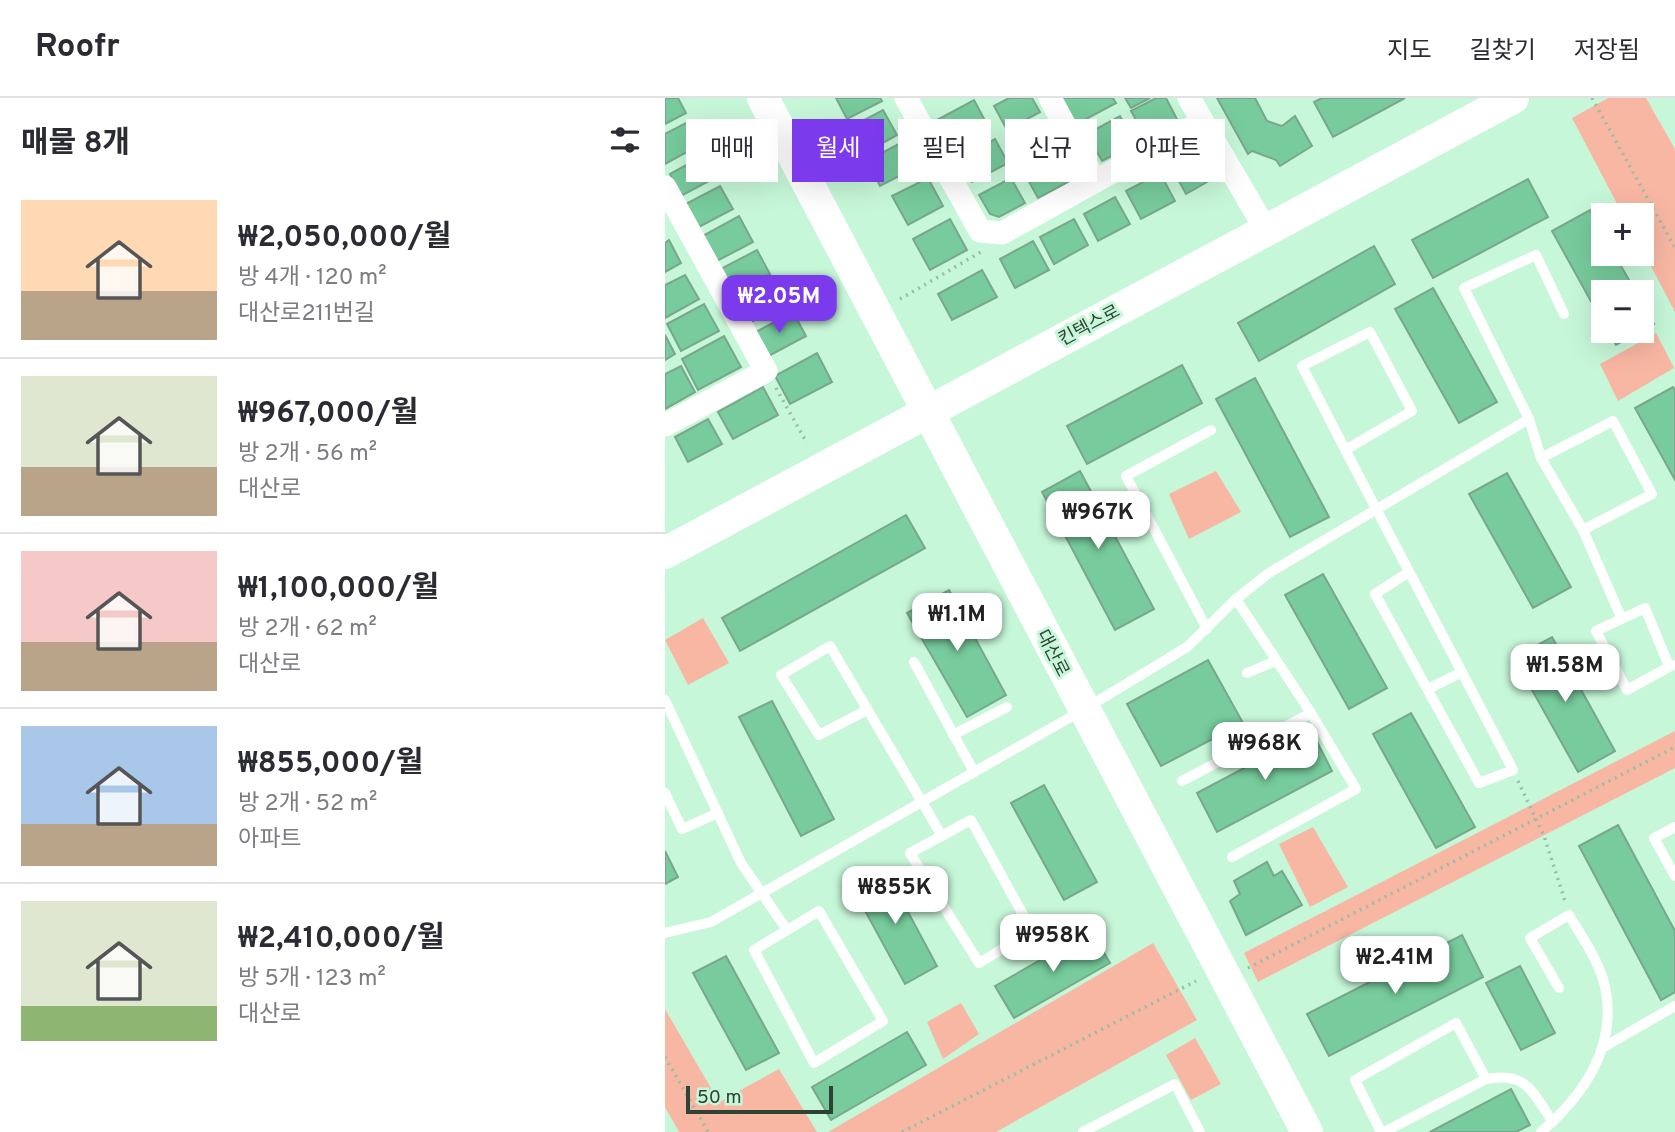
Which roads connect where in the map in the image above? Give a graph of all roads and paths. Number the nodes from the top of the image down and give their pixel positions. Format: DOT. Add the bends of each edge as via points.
graph roads {
  1 [pos="763,98"];
  2 [pos="906,98"];
  3 [pos="1049,98"];
  4 [pos="1189,98"];
  5 [pos="1513,98"];
  6 [pos="1593,98"];
  7 [pos="1061,119"];
  8 [pos="1200,119"];
  9 [pos="1225,161"];
  10 [pos="1093,182"];
  11 [pos="665,187"];
  12 [pos="1266,230"];
  13 [pos="993,233"];
  14 [pos="1675,248"];
  15 [pos="900,299"];
  16 [pos="1563,314"];
  17 [pos="766,371"];
  18 [pos="927,412"];
  19 [pos="1529,419"];
  20 [pos="665,425"];
  21 [pos="1211,430"];
  22 [pos="807,443"];
  23 [pos="1345,450"];
  24 [pos="1541,458"];
  25 [pos="1376,510"];
  26 [pos="1583,530"];
  27 [pos="665,553"];
  28 [pos="1409,572"];
  29 [pos="1236,599"];
  30 [pos="1621,617"];
  31 [pos="1207,629"];
  32 [pos="1276,661"];
  33 [pos="914,662"];
  34 [pos="1462,672"];
  35 [pos="1247,673"];
  36 [pos="1428,689"];
  37 [pos="665,700"];
  38 [pos="1007,708"];
  39 [pos="867,710"];
  40 [pos="1083,710"];
  41 [pos="1311,713"];
  42 [pos="954,735"];
  43 [pos="1675,747"];
  44 [pos="1513,769"];
  45 [pos="974,772"];
  46 [pos="1182,781"];
  47 [pos="665,793"];
  48 [pos="922,801"];
  49 [pos="718,813"];
  50 [pos="1537,820"];
  51 [pos="1675,827"];
  52 [pos="942,836"];
  53 [pos="1232,857"];
  54 [pos="1675,877"];
  55 [pos="762,891"];
  56 [pos="1569,915"];
  57 [pos="787,930"];
  58 [pos="665,933"];
  59 [pos="1245,969"];
  60 [pos="1196,981"];
  61 [pos="1559,988"];
  62 [pos="1675,1006"];
  63 [pos="1604,1047"];
  64 [pos="665,1057"];
  65 [pos="1486,1079"];
  66 [pos="1553,1122"];
  67 [pos="708,1132"];
  68 [pos="902,1132"];
  69 [pos="1083,1132"];
  70 [pos="1200,1132"];
  71 [pos="1307,1132"];
  72 [pos="1383,1132"];
  73 [pos="1541,1132"];
  1 -- 18 [label="main road, 대산로"];
  2 -- 13 [label="street" via="980,231"];
  3 -- 7 [label="street"];
  4 -- 8 [label="street"];
  5 -- 12 [label="main road, 킨텍스로"];
  6 -- 14 [label="path"];
  9 -- 12 [label="street"];
  10 -- 13 [label="street" via="1002,233"];
  11 -- 17 [label="street"];
  12 -- 18 [label="main road, 킨텍스로"];
  13 -- 15 [label="path" via="981,252"];
  16 -- 19 [label="lane" via="1536,255 1464,288"];
  17 -- 20 [label="street"];
  17 -- 22 [label="path"];
  18 -- 27 [label="main road, 킨텍스로"];
  18 -- 40 [label="main road, 대산로"];
  19 -- 24 [label="lane"];
  19 -- 25 [label="lane"];
  21 -- 31 [label="lane" via="1126,476"];
  23 -- 23 [label="lane" via="1302,366 1370,332 1412,411"];
  23 -- 25 [label="lane"];
  24 -- 26 [label="lane"];
  24 -- 26 [label="lane" via="1613,421 1652,494"];
  25 -- 28 [label="lane"];
  25 -- 29 [label="lane" via="1269,573"];
  26 -- 30 [label="lane"];
  28 -- 34 [label="lane"];
  28 -- 36 [label="lane" via="1375,594"];
  29 -- 31 [label="lane"];
  29 -- 32 [label="lane"];
  30 -- 30 [label="lane" via="1644,608 1669,666 1673,665 1627,690 1596,631"];
  31 -- 40 [label="lane" via="1187,647"];
  32 -- 35 [label="lane"];
  32 -- 41 [label="lane"];
  33 -- 42 [label="lane"];
  34 -- 36 [label="lane"];
  34 -- 44 [label="lane"];
  36 -- 44 [label="lane" via="1479,783"];
  37 -- 49 [label="lane"];
  38 -- 42 [label="lane"];
  39 -- 39 [label="lane" via="819,735 781,675 830,646"];
  39 -- 48 [label="lane"];
  40 -- 45 [label="lane"];
  40 -- 71 [label="main road, 대산로"];
  41 -- 46 [label="lane"];
  41 -- 53 [label="lane" via="1356,789"];
  42 -- 45 [label="lane"];
  43 -- 50 [label="path"];
  44 -- 50 [label="path"];
  45 -- 48 [label="lane"];
  47 -- 49 [label="lane" via="682,829"];
  48 -- 52 [label="lane"];
  48 -- 55 [label="lane"];
  49 -- 55 [label="lane" via="741,863"];
  50 -- 56 [label="path"];
  50 -- 59 [label="path"];
  51 -- 54 [label="lane" via="1654,838"];
  52 -- 52 [label="lane" via="971,820 1033,931 979,963 910,853"];
  55 -- 57 [label="lane"];
  55 -- 58 [label="lane" via="711,922"];
  56 -- 61 [label="lane" via="1530,938"];
  56 -- 63 [label="lane" via="1606,991"];
  57 -- 57 [label="lane" via="819,911 883,1021 814,1063 754,950"];
  60 -- 68 [label="path"];
  62 -- 63 [label="lane"];
  63 -- 66 [label="lane" via="1571,1105"];
  64 -- 67 [label="path"];
  65 -- 66 [label="lane" via="1504,1075 1524,1080"];
  65 -- 72 [label="lane"];
  65 -- 72 [label="lane" via="1456,1023 1355,1080"];
  66 -- 73 [label="lane"];
  69 -- 70 [label="lane" via="1175,1084"];
}
